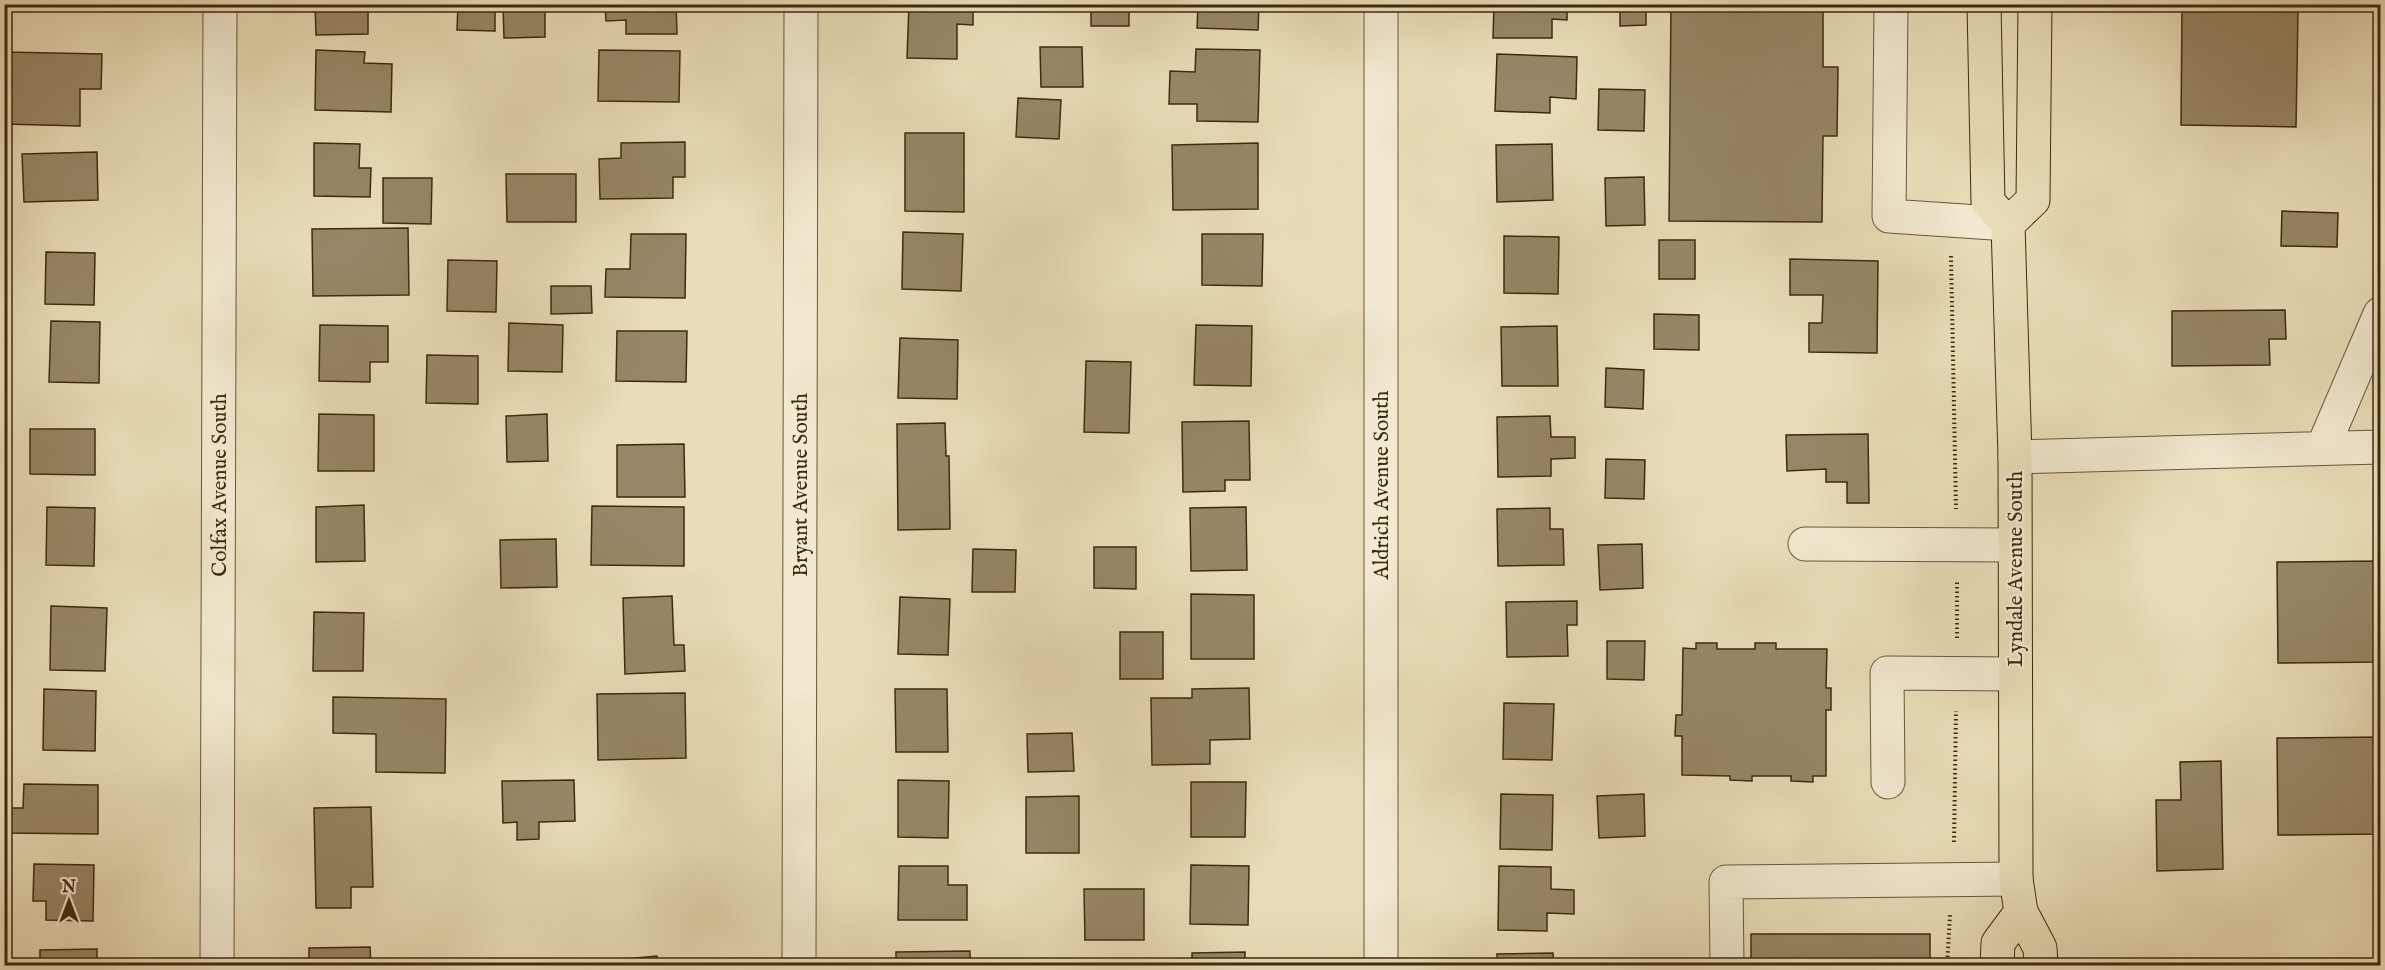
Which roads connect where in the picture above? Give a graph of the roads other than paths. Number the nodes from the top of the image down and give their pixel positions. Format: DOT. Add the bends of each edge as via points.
graph roads {
  1 [pos="220,4"];
  2 [pos="801,4"];
  3 [pos="1381,4"];
  4 [pos="1891,4"];
  5 [pos="1984,4"];
  6 [pos="2035,4"];
  7 [pos="2008,224"];
  8 [pos="2380,314"];
  9 [pos="2323,447"];
  10 [pos="2380,447"];
  11 [pos="2015,457"];
  12 [pos="1805,544"];
  13 [pos="2014,545"];
  14 [pos="2015,674"];
  15 [pos="1888,782"];
  16 [pos="2016,879"];
  17 [pos="2021,912"];
  18 [pos="217,966"];
  19 [pos="800,966"];
  20 [pos="1381,966"];
  21 [pos="1727,966"];
  22 [pos="1997,966"];
  23 [pos="2041,966"];
  1 -- 18 [label="street, Colfax Avenue South"];
  2 -- 19 [label="street, Bryant Avenue South"];
  3 -- 20 [label="street, Aldrich Avenue South"];
  4 -- 7 [label="street" via="1889,216"];
  5 -- 7 [label="main road" via="1988,202"];
  6 -- 7 [label="main road" via="2033,200"];
  7 -- 11 [label="main road, Lyndale Avenue South"];
  8 -- 9 [label="street"];
  9 -- 10 [label="street"];
  9 -- 11 [label="street"];
  11 -- 13 [label="main road, Lyndale Avenue South"];
  12 -- 13 [label="street"];
  13 -- 14 [label="main road, Lyndale Avenue South"];
  14 -- 15 [label="street" via="1887,673"];
  14 -- 16 [label="main road, Lyndale Avenue South"];
  16 -- 17 [label="main road, Lyndale Avenue South"];
  16 -- 21 [label="street" via="1726,882"];
  17 -- 22 [label="main road" via="1998,943"];
  17 -- 23 [label="main road, Lyndale Avenue South" via="2040,948"];
}
